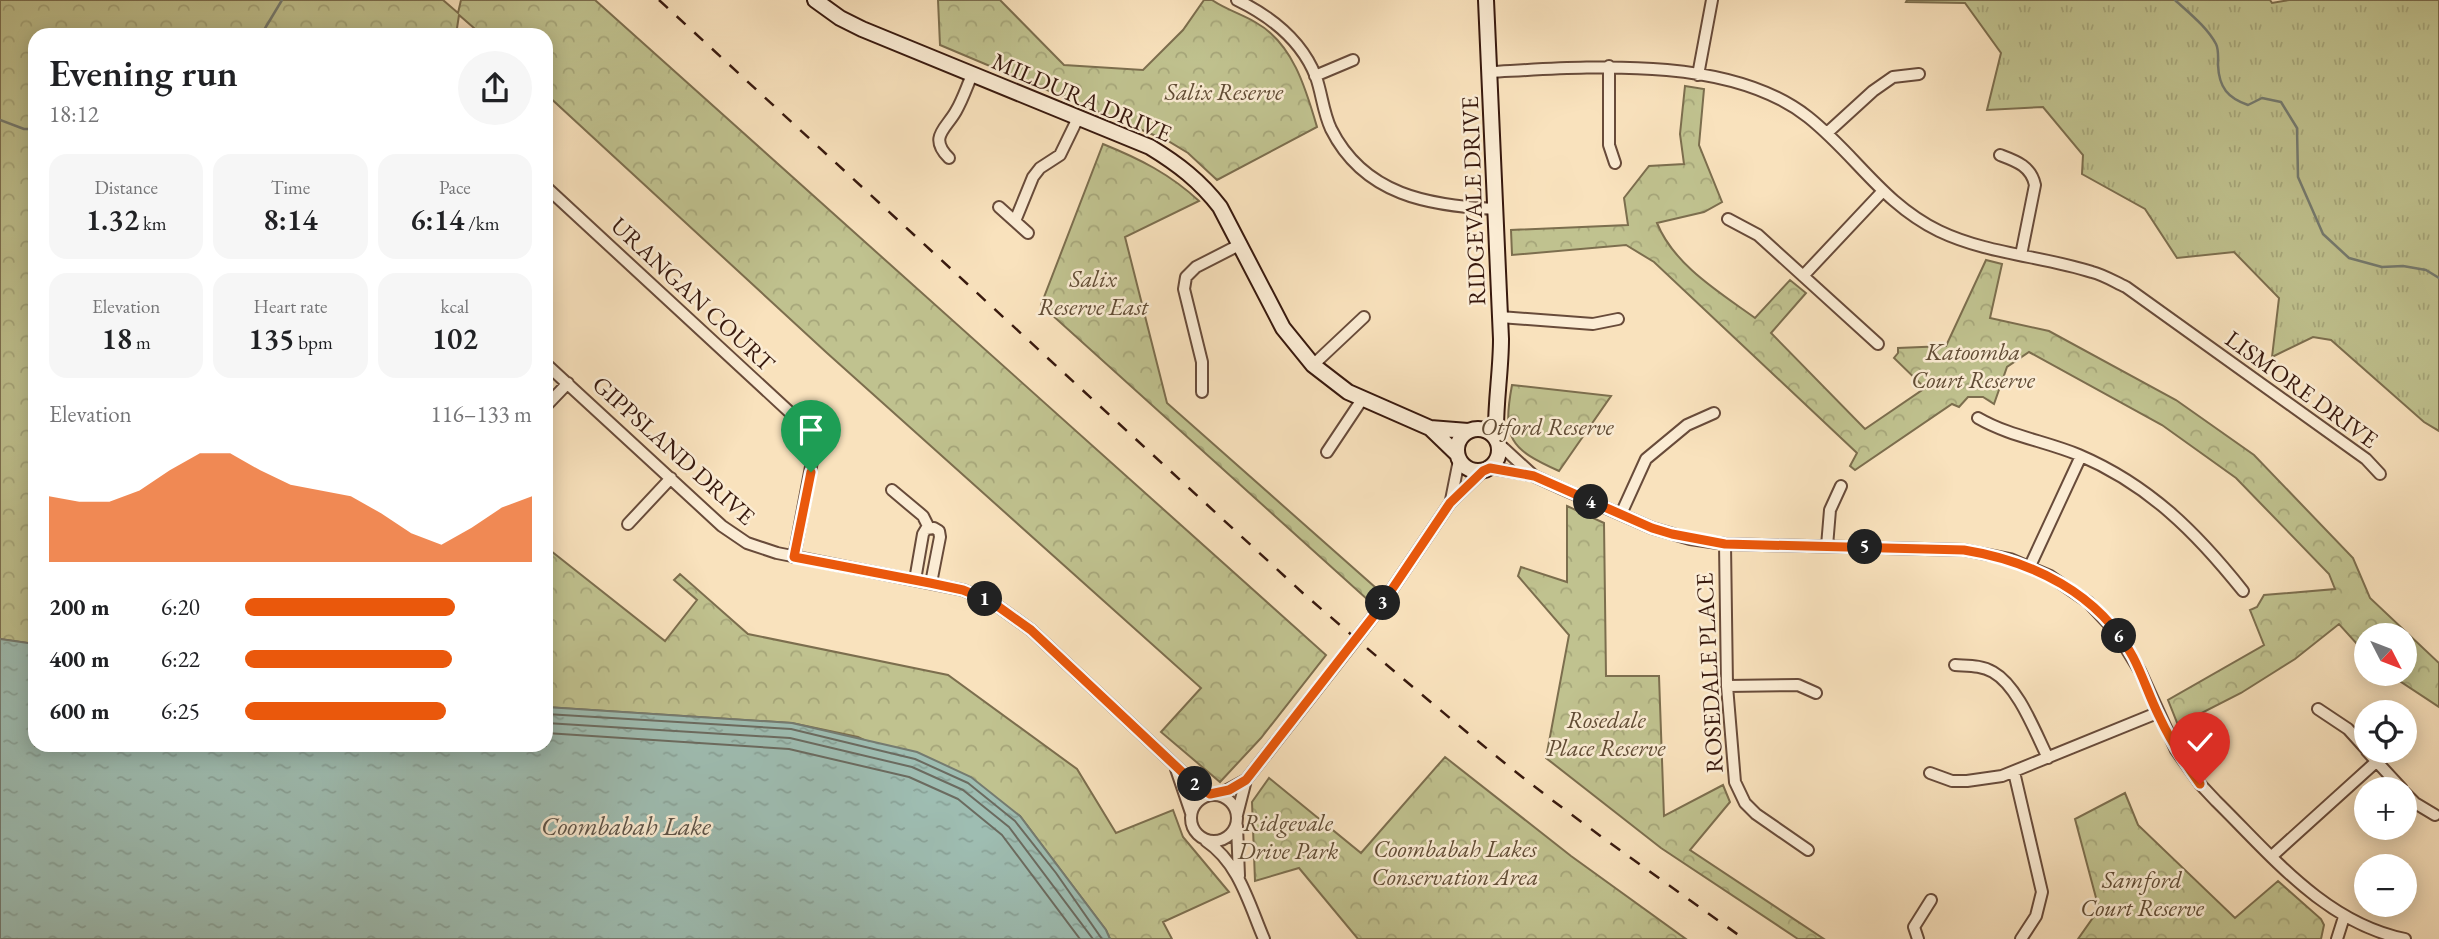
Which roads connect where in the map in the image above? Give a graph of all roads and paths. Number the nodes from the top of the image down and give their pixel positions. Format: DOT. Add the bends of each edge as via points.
graph roads {
  1 [pos="815,0"];
  2 [pos="1237,0"];
  3 [pos="1486,0"];
  4 [pos="1712,0"];
  5 [pos="1252,3"];
  6 [pos="1353,60"];
  7 [pos="1609,66"];
  8 [pos="1490,72"];
  9 [pos="1919,74"];
  10 [pos="972,75"];
  11 [pos="1698,75"];
  12 [pos="1315,76"];
  13 [pos="1077,118"];
  14 [pos="1827,133"];
  15 [pos="2000,155"];
  16 [pos="949,158"];
  17 [pos="1615,163"];
  18 [pos="1882,192"];
  19 [pos="553,193"];
  20 [pos="999,207"];
  21 [pos="1496,209"];
  22 [pos="1728,219"];
  23 [pos="1015,220"];
  24 [pos="1028,233"];
  25 [pos="1241,244"];
  26 [pos="2021,255"];
  27 [pos="1804,276"];
  28 [pos="1364,317"];
  29 [pos="1500,317"];
  30 [pos="1618,319"];
  31 [pos="1878,344"];
  32 [pos="1313,365"];
  33 [pos="553,370"];
  34 [pos="568,383"];
  35 [pos="1202,392"];
  36 [pos="1363,398"];
  37 [pos="553,399"];
  38 [pos="1495,400"];
  39 [pos="1714,413"];
  40 [pos="1978,418"];
  41 [pos="1430,428"];
  42 [pos="1472,430"];
  43 [pos="1497,441"];
  44 [pos="1327,452"];
  45 [pos="2081,456"];
  46 [pos="1458,457"];
  47 [pos="1487,470"];
  48 [pos="2379,474"];
  49 [pos="1534,476"];
  50 [pos="671,478"];
  51 [pos="1842,486"];
  52 [pos="892,490"];
  53 [pos="1450,503"];
  54 [pos="1621,514"];
  55 [pos="628,524"];
  56 [pos="929,528"];
  57 [pos="1725,544"];
  58 [pos="1827,546"];
  59 [pos="794,557"];
  60 [pos="2030,566"];
  61 [pos="915,580"];
  62 [pos="930,583"];
  63 [pos="2243,591"];
  64 [pos="1955,665"];
  65 [pos="1727,686"];
  66 [pos="1816,693"];
  67 [pos="2318,709"];
  68 [pos="2157,713"];
  69 [pos="2354,736"];
  70 [pos="2048,758"];
  71 [pos="2375,763"];
  72 [pos="2379,763"];
  73 [pos="1175,766"];
  74 [pos="2014,772"];
  75 [pos="1930,773"];
  76 [pos="2391,777"];
  77 [pos="1246,780"];
  78 [pos="1214,795"];
  79 [pos="2417,804"];
  80 [pos="1191,814"];
  81 [pos="2435,815"];
  82 [pos="1237,818"];
  83 [pos="1203,838"];
  84 [pos="1808,850"];
  85 [pos="2272,856"];
  86 [pos="1239,879"];
  87 [pos="1931,900"];
  88 [pos="2344,917"];
  89 [pos="1264,939"];
  90 [pos="1918,939"];
  91 [pos="2021,939"];
  92 [pos="2336,939"];
  93 [pos="2405,939"];
  1 -- 10 [label="street, MILDURA DRIVE" via="862,29"];
  2 -- 5 [label="street"];
  3 -- 8 [label="street, RIDGEVALE DRIVE"];
  4 -- 11 [label="street"];
  5 -- 12 [label="street" via="1300,48"];
  6 -- 12 [label="street"];
  7 -- 8 [label="street, LISMORE DRIVE"];
  7 -- 11 [label="street, LISMORE DRIVE"];
  7 -- 17 [label="street" via="1609,145"];
  8 -- 21 [label="street, RIDGEVALE DRIVE"];
  9 -- 14 [label="street" via="1892,77"];
  10 -- 13 [label="street, MILDURA DRIVE"];
  10 -- 16 [label="street" via="939,138"];
  11 -- 14 [label="street, LISMORE DRIVE" via="1743,85 1786,102"];
  12 -- 21 [label="street" via="1331,128 1347,154 1370,176 1404,195 1466,208"];
  13 -- 23 [label="street" via="1060,155 1033,177"];
  13 -- 25 [label="street, MILDURA DRIVE" via="1150,147 1181,166 1209,192"];
  14 -- 18 [label="street, LISMORE DRIVE"];
  15 -- 26 [label="street" via="2028,170 2035,185"];
  18 -- 26 [label="street, LISMORE DRIVE" via="1940,231"];
  18 -- 27 [label="street"];
  19 -- 59 [label="street, URANGAN COURT" via="808,432 813,456"];
  20 -- 23 [label="street"];
  21 -- 29 [label="street, RIDGEVALE DRIVE"];
  22 -- 27 [label="street" via="1758,235"];
  23 -- 24 [label="street"];
  25 -- 32 [label="street, MILDURA DRIVE" via="1283,328"];
  25 -- 35 [label="street" via="1186,277 1184,289 1202,362"];
  26 -- 48 [label="street, LISMORE DRIVE" via="2096,272 2126,287 2202,335 2366,459"];
  27 -- 31 [label="street"];
  28 -- 32 [label="street"];
  29 -- 30 [label="street" via="1593,324"];
  29 -- 38 [label="street, RIDGEVALE DRIVE"];
  32 -- 36 [label="street, MILDURA DRIVE"];
  33 -- 34 [label="street, GIPPSLAND DRIVE"];
  34 -- 37 [label="street"];
  34 -- 50 [label="street, GIPPSLAND DRIVE"];
  36 -- 41 [label="street, MILDURA DRIVE"];
  36 -- 44 [label="street"];
  38 -- 42 [label="street, RIDGEVALE DRIVE"];
  38 -- 43 [label="street, RIDGEVALE DRIVE"];
  39 -- 54 [label="street" via="1687,425 1646,459"];
  40 -- 45 [label="street" via="1999,430"];
  41 -- 42 [label="street, MILDURA DRIVE"];
  41 -- 46 [label="street, MILDURA DRIVE"];
  42 -- 43 [label="street" via="1487,430"];
  42 -- 46 [label="street" via="1459,440"];
  43 -- 47 [label="street" via="1498,457"];
  43 -- 49 [label="street"];
  45 -- 60 [label="street"];
  45 -- 63 [label="street" via="2128,481 2176,516"];
  46 -- 47 [label="street" via="1469,470"];
  46 -- 53 [label="street"];
  47 -- 49 [label="street"];
  47 -- 53 [label="street"];
  49 -- 54 [label="street"];
  50 -- 55 [label="street"];
  50 -- 59 [label="street, GIPPSLAND DRIVE" via="740,538"];
  51 -- 58 [label="street" via="1830,510"];
  52 -- 56 [label="street" via="923,516"];
  53 -- 77 [label="street, bridge" via="1376,613"];
  54 -- 57 [label="street" via="1672,534"];
  56 -- 61 [label="street" via="923,534"];
  56 -- 62 [label="street" via="937,529 940,537"];
  57 -- 58 [label="street"];
  57 -- 65 [label="street, ROSEDALE PLACE"];
  58 -- 60 [label="street" via="1964,550"];
  59 -- 61 [label="street, GIPPSLAND DRIVE"];
  60 -- 68 [label="street" via="2088,602 2116,632"];
  61 -- 62 [label="street, GIPPSLAND DRIVE"];
  62 -- 73 [label="street, GIPPSLAND DRIVE" via="976,595 1019,620"];
  64 -- 70 [label="street" via="1979,666 2004,680"];
  65 -- 66 [label="street" via="1798,685"];
  65 -- 84 [label="street, ROSEDALE PLACE" via="1732,770 1738,792 1756,814"];
  67 -- 69 [label="street"];
  68 -- 70 [label="street"];
  68 -- 85 [label="street" via="2200,784"];
  70 -- 74 [label="street"];
  71 -- 85 [label="street"];
  72 -- 76 [label="street"];
  73 -- 78 [label="street, GIPPSLAND DRIVE"];
  73 -- 80 [label="street, GIPPSLAND DRIVE"];
  74 -- 75 [label="street" via="1967,781"];
  74 -- 91 [label="street" via="2042,892 2036,916"];
  77 -- 78 [label="street"];
  77 -- 82 [label="street"];
  78 -- 80 [label="street" via="1197,801"];
  78 -- 82 [label="street" via="1231,802"];
  79 -- 81 [label="street"];
  80 -- 83 [label="street" via="1193,828"];
  82 -- 83 [label="street" via="1224,839"];
  82 -- 86 [label="street"];
  83 -- 86 [label="street" via="1218,848"];
  85 -- 88 [label="street"];
  86 -- 89 [label="street"];
  87 -- 90 [label="street" via="1914,927"];
  88 -- 92 [label="street"];
  88 -- 93 [label="street"];
}
